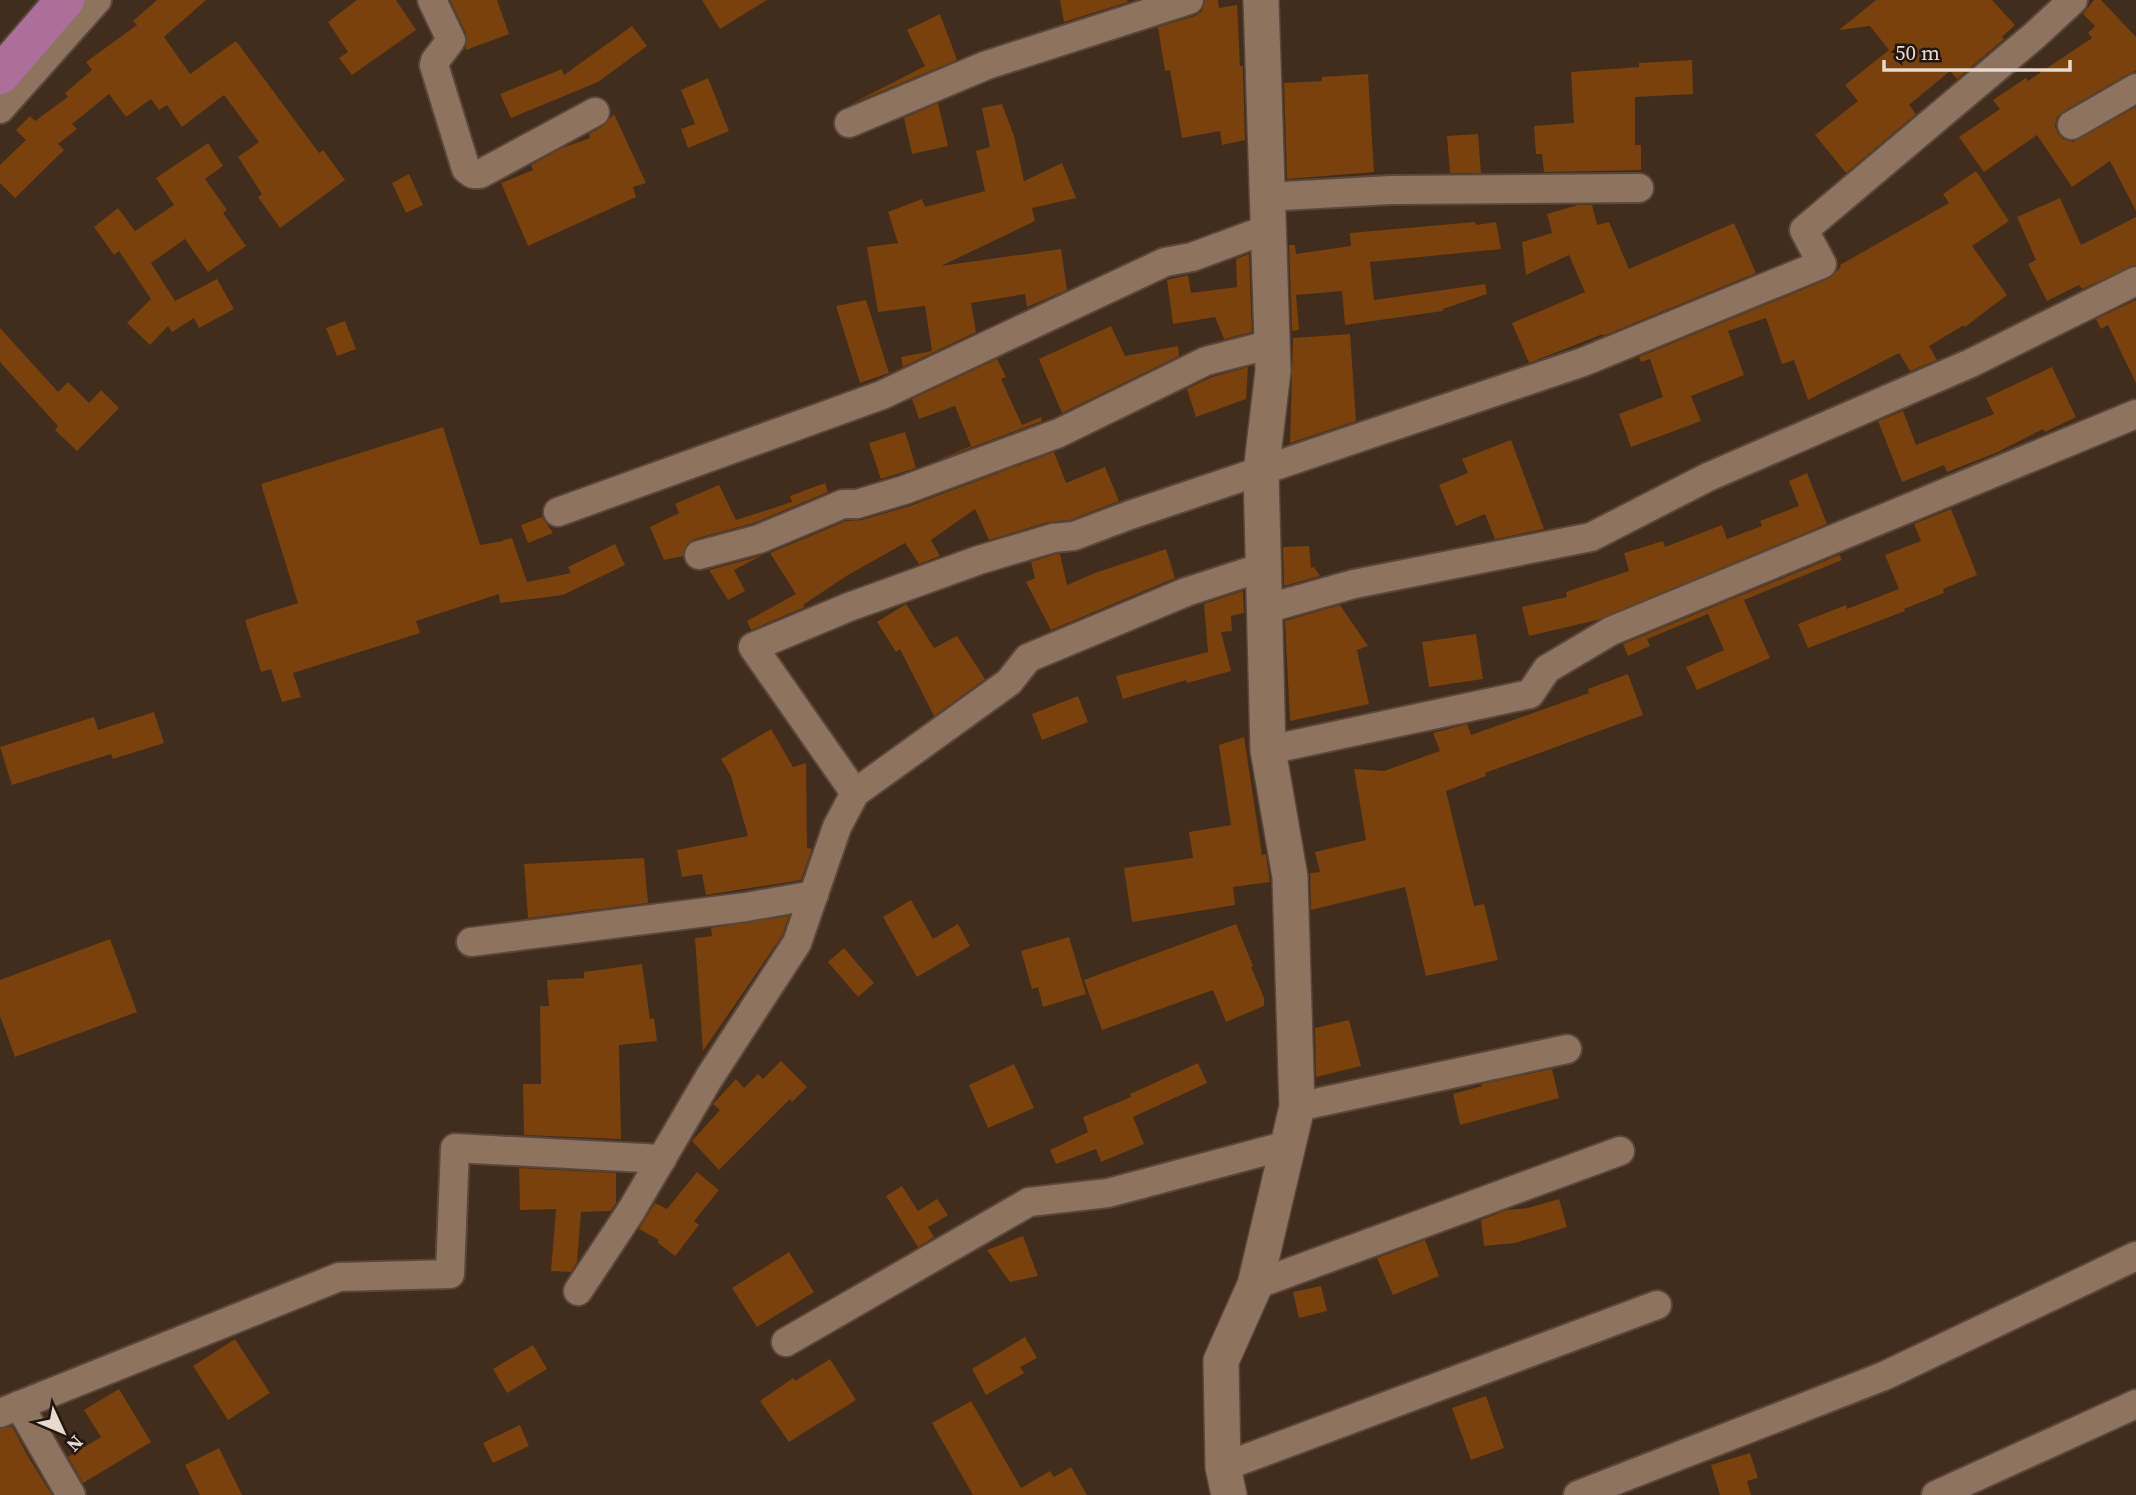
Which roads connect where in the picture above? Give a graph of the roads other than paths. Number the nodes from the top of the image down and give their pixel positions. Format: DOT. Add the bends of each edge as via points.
graph roads {
  1 [pos="65,0"];
  2 [pos="97,0"];
  3 [pos="432,0"];
  4 [pos="1189,0"];
  5 [pos="1261,0"];
  6 [pos="2073,0"];
  7 [pos="0,75"];
  8 [pos="2136,88"];
  9 [pos="0,109"];
  10 [pos="596,112"];
  11 [pos="849,123"];
  12 [pos="2072,125"];
  13 [pos="1639,188"];
  14 [pos="1268,213"];
  15 [pos="2136,281"];
  16 [pos="1272,344"];
  17 [pos="2136,414"];
  18 [pos="1261,472"];
  19 [pos="558,512"];
  20 [pos="699,555"];
  21 [pos="1263,567"];
  22 [pos="1265,609"];
  23 [pos="1268,750"];
  24 [pos="855,793"];
  25 [pos="814,895"];
  26 [pos="471,942"];
  27 [pos="1567,1049"];
  28 [pos="1297,1107"];
  29 [pos="1288,1145"];
  30 [pos="1620,1151"];
  31 [pos="662,1159"];
  32 [pos="2136,1256"];
  33 [pos="1255,1285"];
  34 [pos="578,1291"];
  35 [pos="1657,1305"];
  36 [pos="786,1342"];
  37 [pos="2136,1404"];
  38 [pos="10,1409"];
  39 [pos="1226,1481"];
  40 [pos="71,1495"];
  41 [pos="1578,1495"];
  42 [pos="1936,1495"];
  1 -- 7 [label="highway"];
  2 -- 9 [label="street"];
  3 -- 10 [label="street" via="451,40 434,65 466,169 473,174"];
  4 -- 11 [label="street" via="988,65"];
  5 -- 14 [label="street"];
  6 -- 18 [label="street" via="1804,230 1822,264 1583,362"];
  8 -- 12 [label="street"];
  13 -- 14 [label="street" via="1391,190"];
  14 -- 16 [label="street"];
  14 -- 19 [label="street" via="1192,257 1165,262 882,396"];
  15 -- 22 [label="street" via="1971,363 1708,477 1591,537 1354,584"];
  16 -- 18 [label="street"];
  16 -- 20 [label="street" via="1206,361 1059,432 930,481 857,504 843,503 759,539"];
  17 -- 23 [label="street" via="1611,631 1547,669 1530,694"];
  18 -- 21 [label="street"];
  18 -- 24 [label="street" via="1074,536 979,560 753,647"];
  21 -- 22 [label="street"];
  21 -- 24 [label="street" via="1186,592 1028,658 1009,682"];
  22 -- 23 [label="street"];
  23 -- 28 [label="street" via="1290,877"];
  24 -- 25 [label="street" via="837,827"];
  25 -- 26 [label="street" via="746,908"];
  25 -- 31 [label="street" via="797,943"];
  27 -- 28 [label="street"];
  28 -- 29 [label="street"];
  29 -- 33 [label="street"];
  29 -- 36 [label="street" via="1108,1193 1029,1202"];
  30 -- 33 [label="street"];
  31 -- 34 [label="street"];
  31 -- 38 [label="street" via="455,1147 450,1274 340,1276"];
  32 -- 41 [label="street" via="1884,1376"];
  33 -- 39 [label="street" via="1221,1362"];
  35 -- 39 [label="street"];
  37 -- 42 [label="street"];
  38 -- 40 [label="street"];
}
